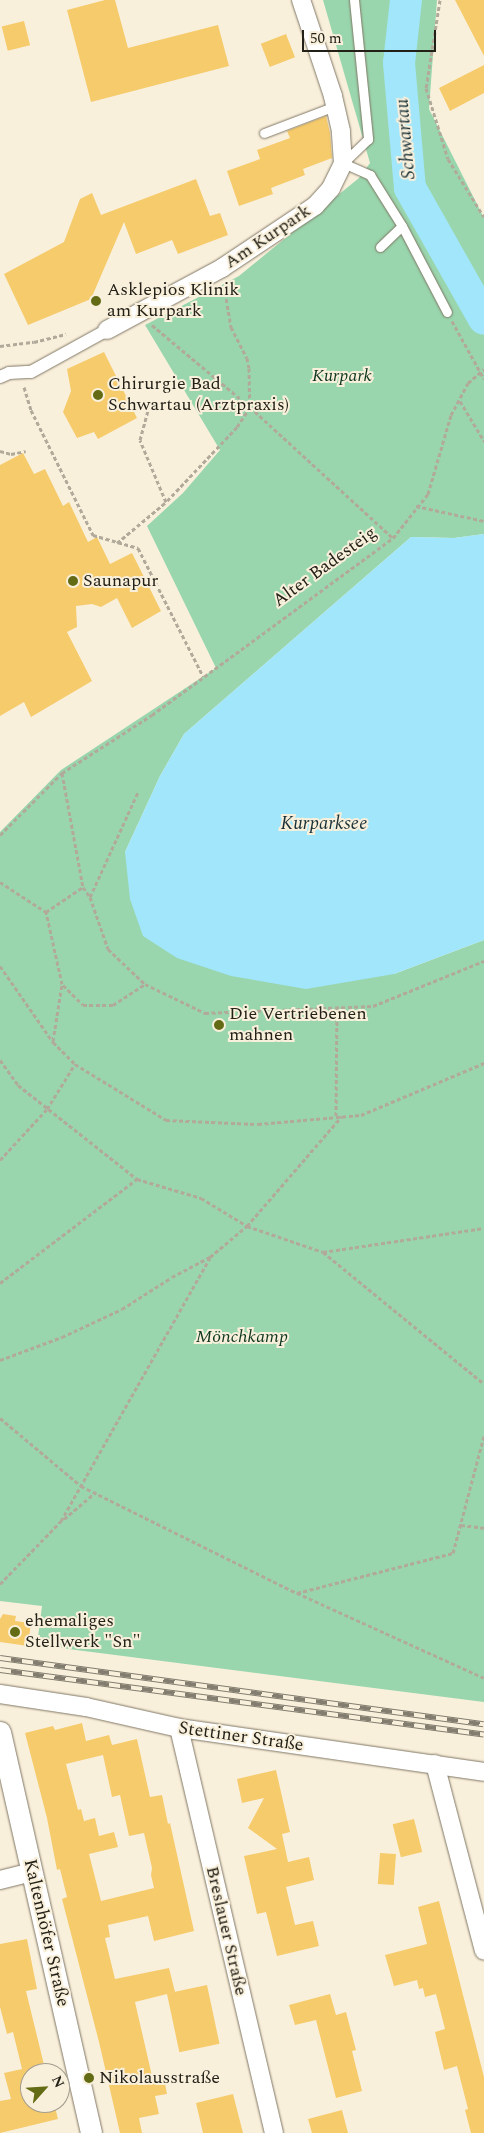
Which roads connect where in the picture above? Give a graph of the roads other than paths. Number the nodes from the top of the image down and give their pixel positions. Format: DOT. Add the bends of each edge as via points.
graph roads {
  1 [pos="301,0"];
  2 [pos="354,0"];
  3 [pos="335,106"];
  4 [pos="264,133"];
  5 [pos="344,163"];
  6 [pos="402,226"];
  7 [pos="380,247"];
  8 [pos="447,312"];
  9 [pos="107,330"];
  10 [pos="0,377"];
  11 [pos="0,1694"];
  12 [pos="179,1728"];
  13 [pos="0,1732"];
  14 [pos="435,1764"];
  15 [pos="484,1772"];
  16 [pos="33,1872"];
  17 [pos="0,1880"];
  18 [pos="484,1951"];
  19 [pos="91,2133"];
  20 [pos="274,2133"];
  1 -- 3 [label="street"];
  2 -- 5 [label="lane" via="368,139"];
  3 -- 4 [label="lane"];
  3 -- 5 [label="street"];
  5 -- 6 [label="lane" via="370,175"];
  5 -- 9 [label="street, Am Kurpark" via="331,188 315,206 222,268"];
  6 -- 7 [label="lane"];
  6 -- 8 [label="lane"];
  9 -- 10 [label="street" via="42,367"];
  11 -- 12 [label="street, Stettiner Straße" via="86,1707"];
  12 -- 14 [label="street, Stettiner Straße"];
  12 -- 20 [label="street, Breslauer Straße"];
  13 -- 16 [label="street, Kaltenhöfer Straße"];
  14 -- 15 [label="street, Stettiner Straße"];
  14 -- 18 [label="street"];
  16 -- 17 [label="street"];
  16 -- 19 [label="street, Kaltenhöfer Straße"];
}
